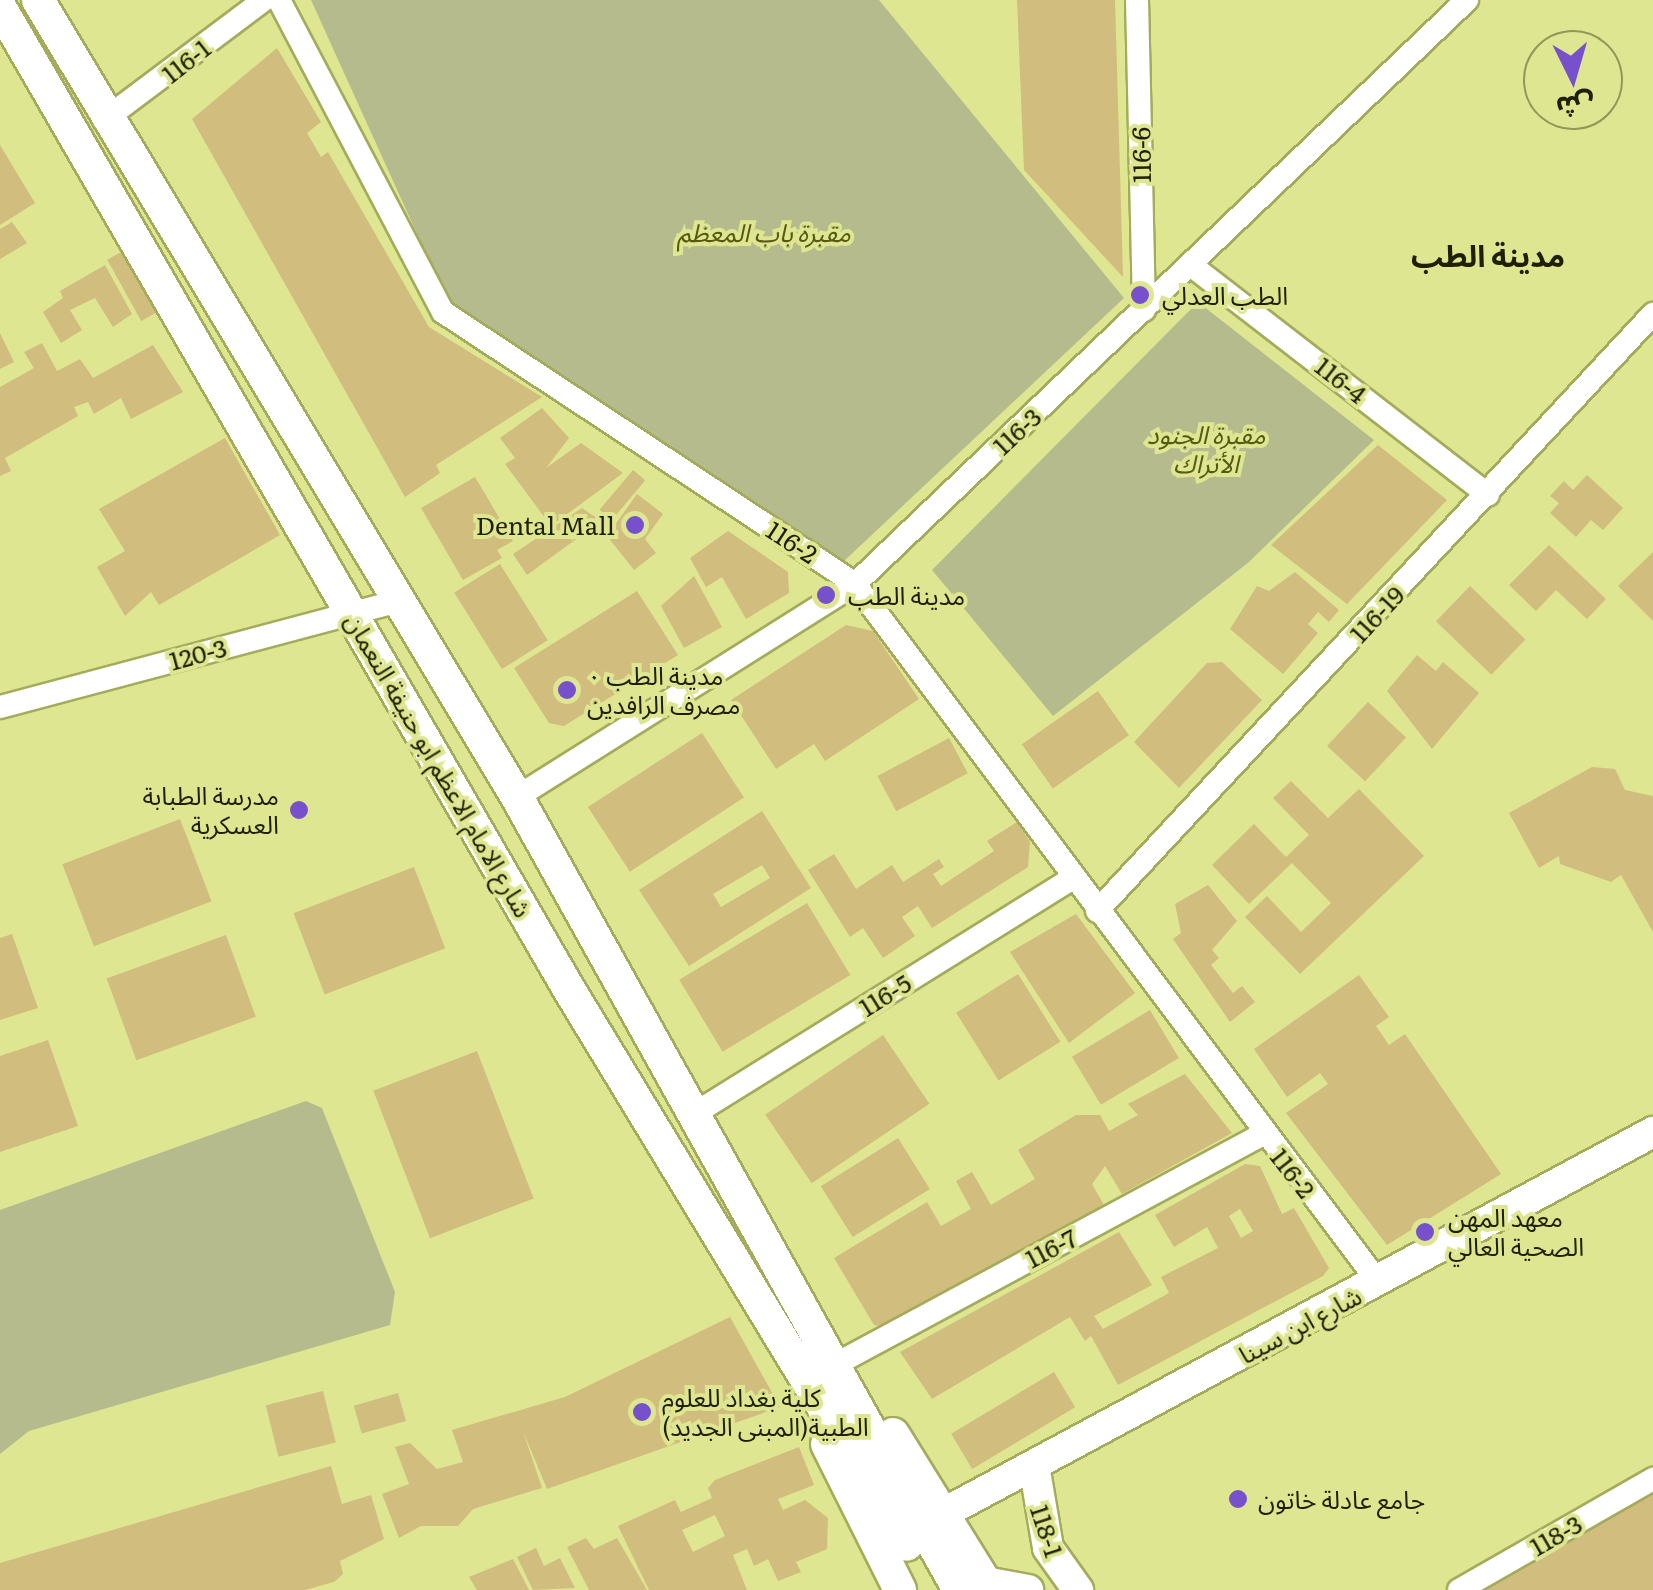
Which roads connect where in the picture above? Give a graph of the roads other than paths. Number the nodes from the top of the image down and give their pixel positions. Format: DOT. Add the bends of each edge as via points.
graph roads {
  1 [pos="38,0"];
  2 [pos="264,0"];
  3 [pos="280,0"];
  4 [pos="1137,0"];
  5 [pos="1467,0"];
  6 [pos="0,7"];
  7 [pos="104,120"];
  8 [pos="1192,266"];
  9 [pos="1144,310"];
  10 [pos="1653,314"];
  11 [pos="1488,495"];
  12 [pos="856,584"];
  13 [pos="396,602"];
  14 [pos="352,613"];
  15 [pos="0,708"];
  16 [pos="516,796"];
  17 [pos="1072,878"];
  18 [pos="1097,910"];
  19 [pos="697,1112"];
  20 [pos="1653,1132"];
  21 [pos="1263,1134"];
  22 [pos="1379,1283"];
  23 [pos="820,1357"];
  24 [pos="1034,1465"];
  25 [pos="1653,1479"];
  26 [pos="901,1511"];
  27 [pos="944,1513"];
  28 [pos="879,1574"];
  29 [pos="978,1587"];
  30 [pos="900,1590"];
  31 [pos="933,1590"];
  32 [pos="1028,1590"];
  33 [pos="1078,1590"];
  34 [pos="1459,1590"];
  1 -- 7 [label="main road, شارع الامام الاعظم ابو حنيفة النعمان"];
  2 -- 7 [label="street, 116-1"];
  3 -- 12 [label="street, 116-2" via="443,312"];
  4 -- 9 [label="street, 116-6"];
  5 -- 8 [label="street, 116-3"];
  6 -- 14 [label="main road, شارع الامام الاعظم ابو حنيفة النعمان"];
  7 -- 13 [label="main road, شارع الامام الاعظم ابو حنيفة النعمان"];
  8 -- 9 [label="street, 116-3"];
  8 -- 11 [label="street, 116-4"];
  9 -- 12 [label="street, 116-3"];
  10 -- 11 [label="street, 116-19"];
  11 -- 18 [label="street, 116-19"];
  12 -- 16 [label="street, 116-3"];
  12 -- 17 [label="street, 116-2"];
  13 -- 14 [label="street, 120-3"];
  13 -- 16 [label="main road, شارع الامام الاعظم ابو حنيفة النعمان"];
  14 -- 15 [label="street, 120-3"];
  14 -- 23 [label="main road, شارع الامام الاعظم ابو حنيفة النعمان"];
  16 -- 19 [label="main road, شارع الامام الاعظم ابو حنيفة النعمان"];
  17 -- 18 [label="street, 116-2"];
  17 -- 19 [label="street, 116-5"];
  18 -- 21 [label="street, 116-2"];
  19 -- 23 [label="main road, شارع الامام الاعظم ابو حنيفة النعمان"];
  20 -- 22 [label="street, شارع ابن سينا"];
  21 -- 22 [label="street, 116-2"];
  21 -- 23 [label="street, 116-7"];
  22 -- 24 [label="street, شارع ابن سينا"];
  23 -- 26 [label="main road, شارع الامام الاعظم ابو حنيفة النعمان"];
  23 -- 27 [label="main road"];
  23 -- 28 [label="main road"];
  24 -- 27 [label="street, شارع ابن سينا"];
  24 -- 33 [label="street, 118-1" via="1048,1548"];
  25 -- 34 [label="street, 118-3"];
  26 -- 29 [label="main road"];
  26 -- 31 [label="main road"];
  27 -- 29 [label="main road"];
  28 -- 30 [label="main road"];
  29 -- 32 [label="street, 118-1"];
}
